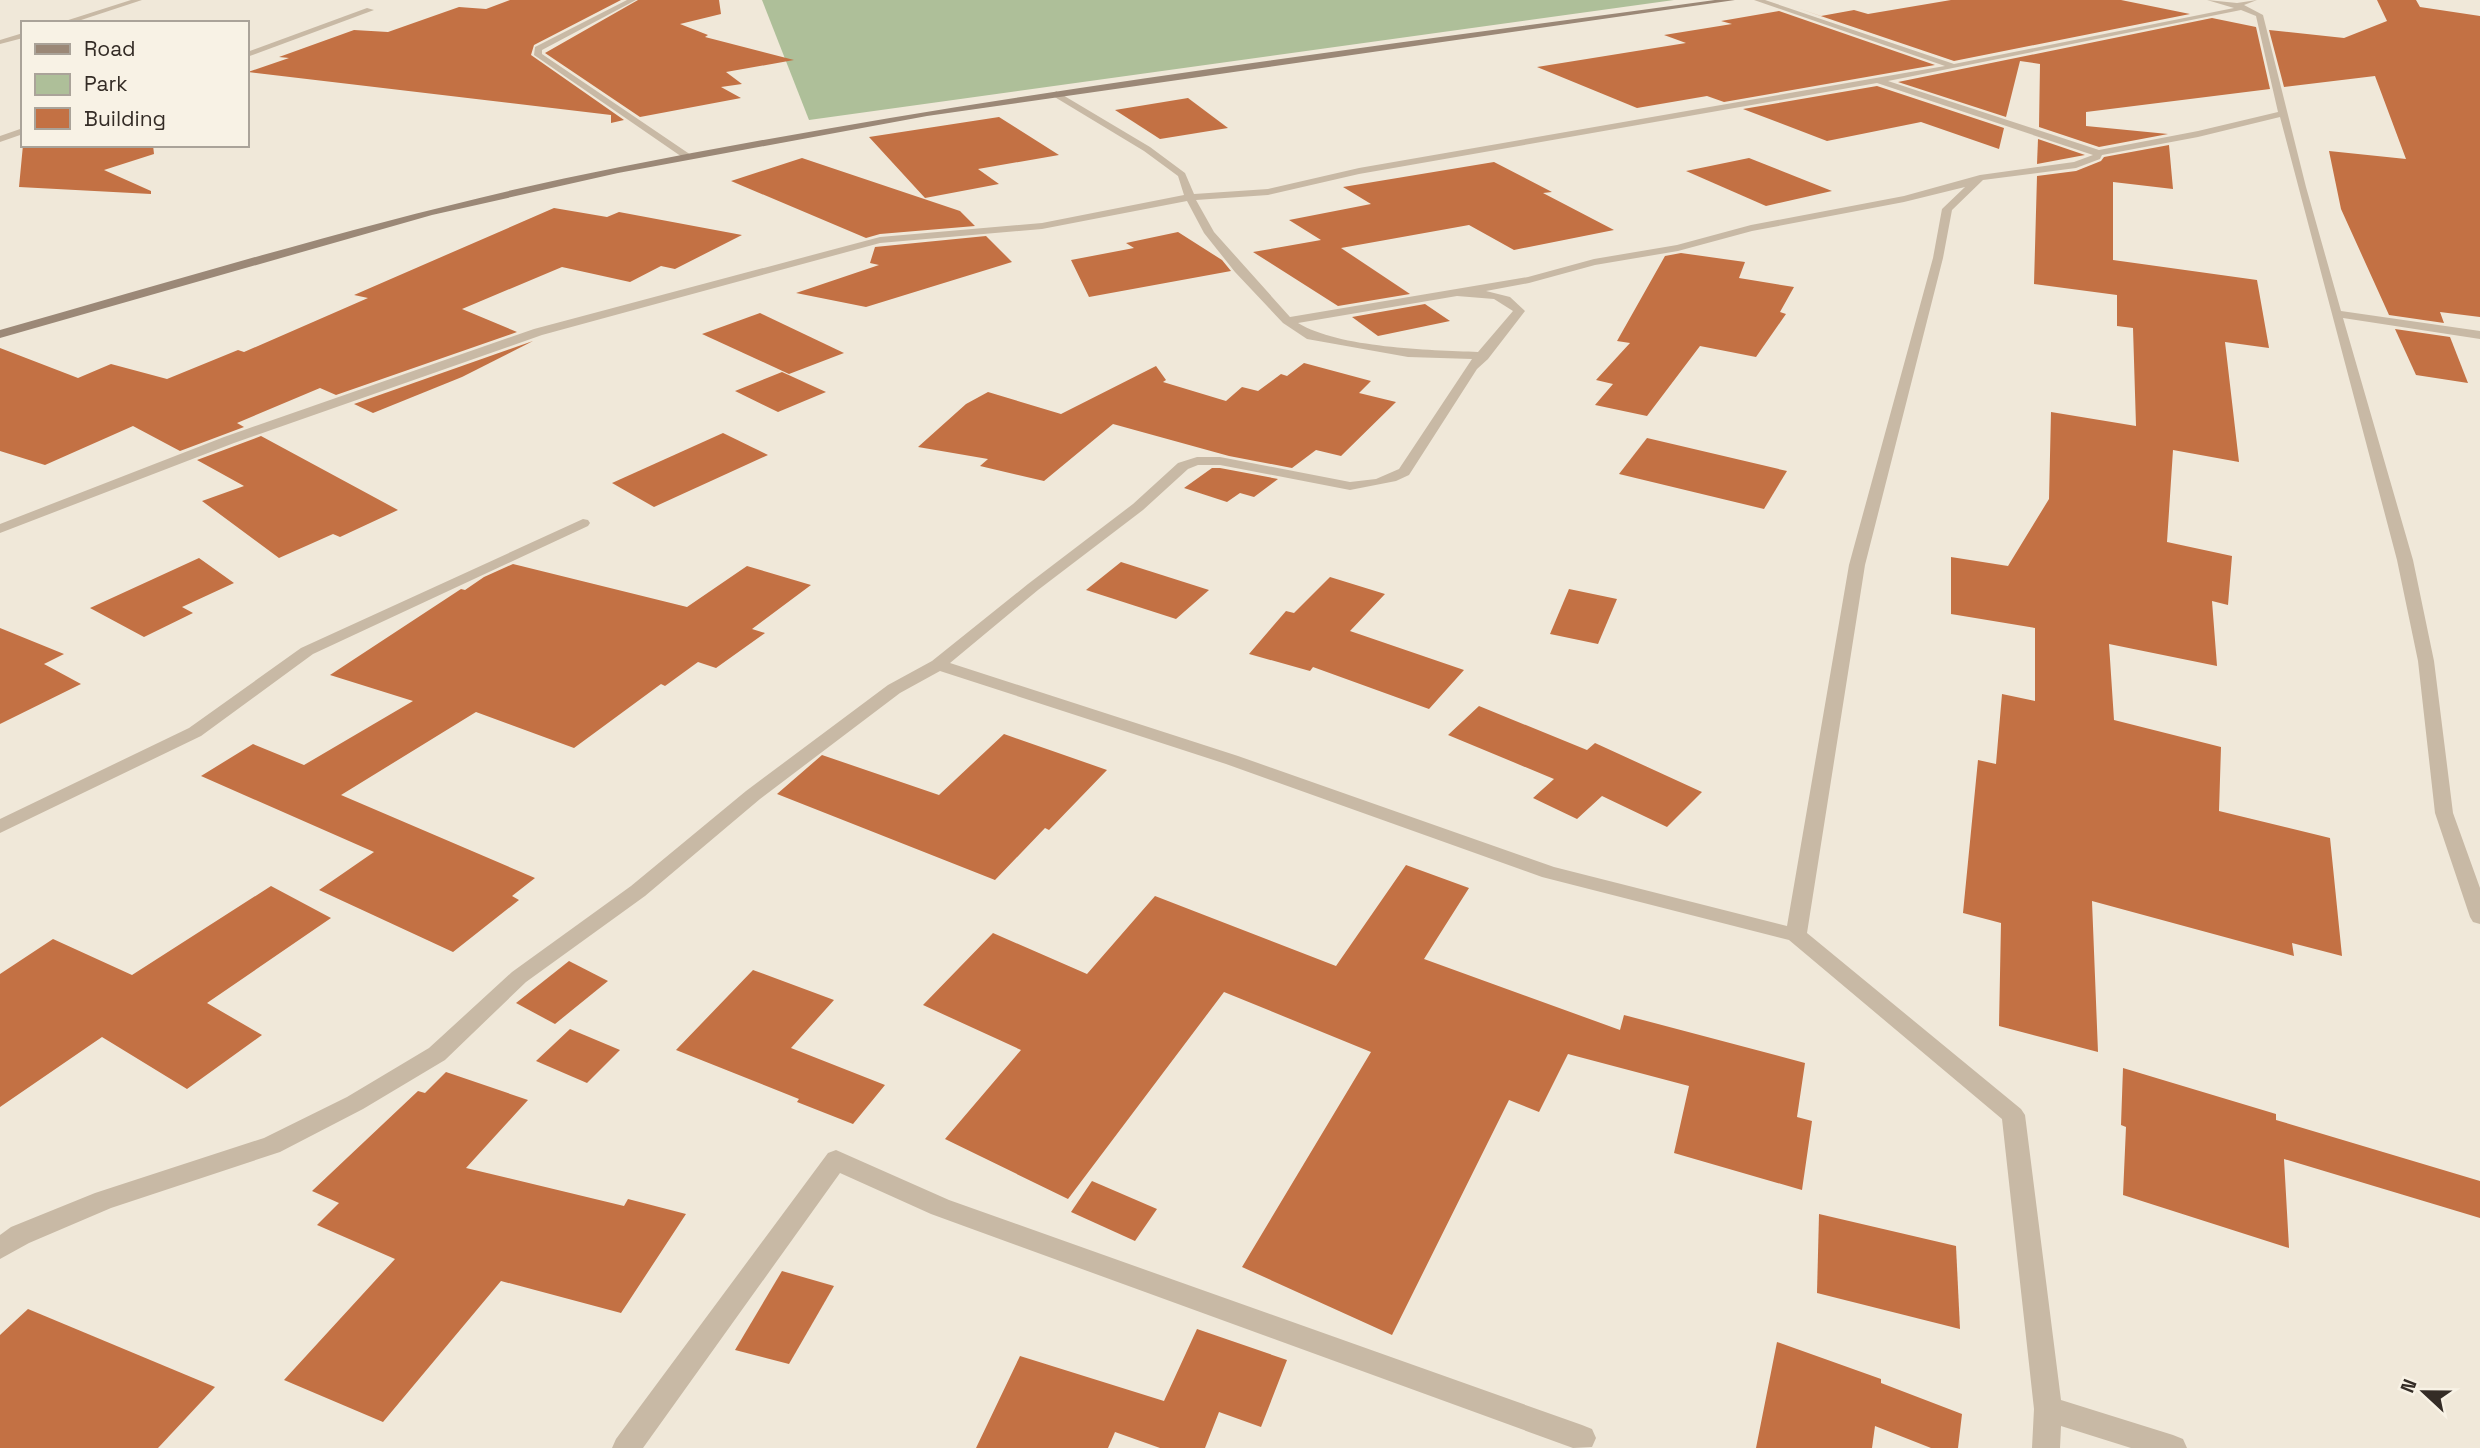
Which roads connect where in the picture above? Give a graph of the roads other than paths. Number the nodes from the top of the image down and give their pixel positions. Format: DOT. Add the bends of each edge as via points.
graph roads {
  1 [pos="138,0"];
  2 [pos="632,0"];
  3 [pos="1731,0"];
  4 [pos="1758,0"];
  5 [pos="2211,0"];
  6 [pos="2253,0"];
  7 [pos="2237,5"];
  8 [pos="370,10"];
  9 [pos="70,21"];
  10 [pos="21,36"];
  11 [pos="0,42"];
  12 [pos="248,55"];
  13 [pos="1953,66"];
  14 [pos="1876,80"];
  15 [pos="1056,94"];
  16 [pos="2285,113"];
  17 [pos="21,132"];
  18 [pos="0,139"];
  19 [pos="2098,153"];
  20 [pos="688,157"];
  21 [pos="1977,181"];
  22 [pos="1190,197"];
  23 [pos="1910,198"];
  24 [pos="1947,209"];
  25 [pos="1453,292"];
  26 [pos="2338,314"];
  27 [pos="1287,321"];
  28 [pos="0,334"];
  29 [pos="2480,335"];
  30 [pos="1484,356"];
  31 [pos="583,523"];
  32 [pos="0,529"];
  33 [pos="938,666"];
  34 [pos="0,827"];
  35 [pos="2480,917"];
  36 [pos="1796,935"];
  37 [pos="0,1248"];
  38 [pos="2048,1409"];
  39 [pos="1581,1438"];
  40 [pos="626,1448"];
  41 [pos="2046,1448"];
  42 [pos="2173,1448"];
  1 -- 9 [label="street"];
  2 -- 20 [label="street" via="560,35 538,49 538,55"];
  3 -- 15 [label="street"];
  4 -- 13 [label="street"];
  5 -- 7 [label="street"];
  6 -- 7 [label="street"];
  7 -- 13 [label="street" via="2238,9 2169,25"];
  7 -- 16 [label="street" via="2259,15"];
  8 -- 12 [label="street"];
  10 -- 11 [label="street"];
  13 -- 14 [label="street"];
  14 -- 19 [label="street"];
  14 -- 22 [label="street" via="1359,170 1268,192"];
  15 -- 20 [label="street"];
  15 -- 22 [label="street" via="1182,175"];
  16 -- 19 [label="street"];
  16 -- 26 [label="street"];
  17 -- 18 [label="street"];
  19 -- 21 [label="street" via="2076,165"];
  20 -- 28 [label="street" via="430,212"];
  21 -- 23 [label="street"];
  21 -- 24 [label="street"];
  22 -- 27 [label="street" via="1209,233"];
  22 -- 32 [label="street" via="1042,226 880,240 538,332 229,440"];
  23 -- 24 [label="street"];
  23 -- 25 [label="street" via="1751,228 1529,280"];
  24 -- 36 [label="street" via="1857,565"];
  25 -- 27 [label="street"];
  25 -- 30 [label="street" via="1503,297 1519,311"];
  26 -- 29 [label="street"];
  26 -- 35 [label="street" via="2426,662 2444,813"];
  27 -- 30 [label="street" via="1329,341 1408,353"];
  30 -- 33 [label="street" via="1472,367 1404,472 1391,480 1350,486 1220,461 1182,466 1138,508"];
  31 -- 34 [label="street" via="307,651 195,732"];
  33 -- 36 [label="street" via="1232,760 1549,872"];
  33 -- 37 [label="street" via="894,689 753,795 638,891 519,977 437,1054 272,1145 104,1200"];
  36 -- 38 [label="street" via="2013,1115"];
  38 -- 41 [label="street"];
  38 -- 42 [label="street"];
  39 -- 40 [label="street" via="940,1207 836,1160"];
}
